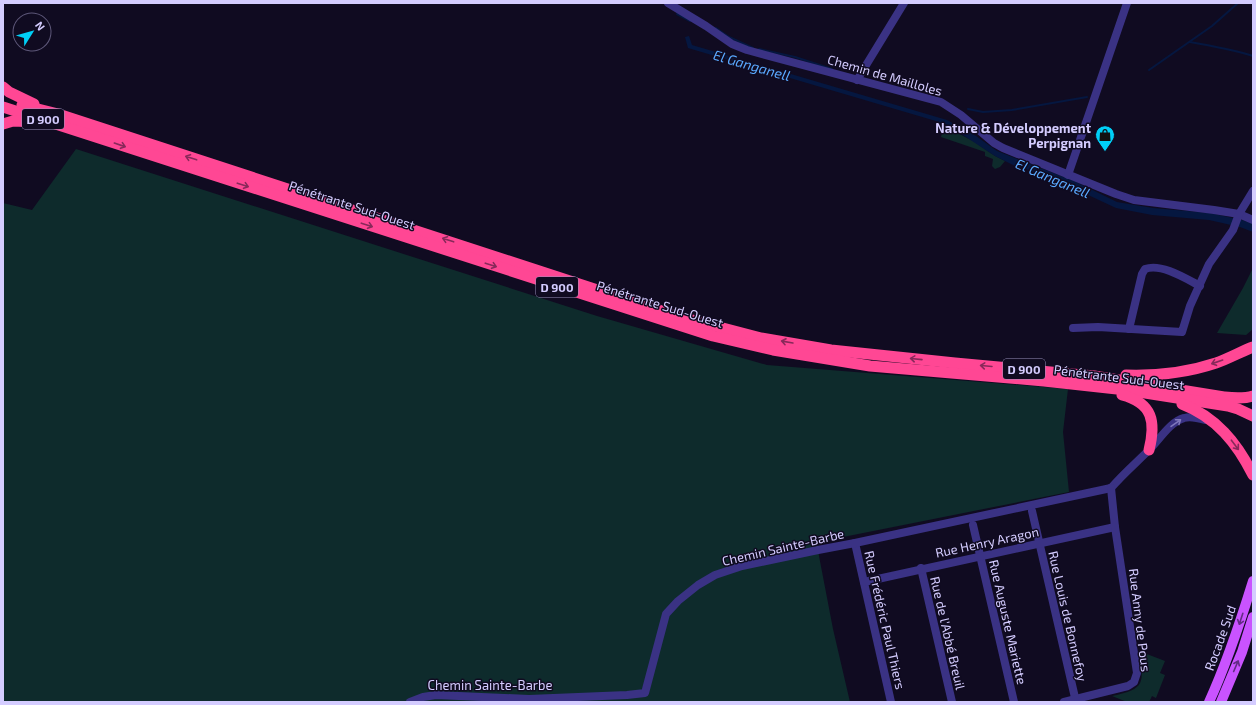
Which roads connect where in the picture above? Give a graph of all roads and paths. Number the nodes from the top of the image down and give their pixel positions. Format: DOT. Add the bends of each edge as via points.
graph roads {
  1 [pos="668,3"];
  2 [pos="904,3"];
  3 [pos="1127,3"];
  4 [pos="857,80"];
  5 [pos="3,87"];
  6 [pos="3,100"];
  7 [pos="3,107"];
  8 [pos="58,114"];
  9 [pos="3,124"];
  10 [pos="83,132"];
  11 [pos="1068,175"];
  12 [pos="1253,191"];
  13 [pos="1239,216"];
  14 [pos="1253,220"];
  15 [pos="1200,286"];
  16 [pos="1073,328"];
  17 [pos="1129,330"];
  18 [pos="1253,347"];
  19 [pos="1094,376"];
  20 [pos="1074,385"];
  21 [pos="1157,395"];
  22 [pos="1253,396"];
  23 [pos="1202,398"];
  24 [pos="1253,409"];
  25 [pos="1253,417"];
  26 [pos="1216,423"];
  27 [pos="1149,450"];
  28 [pos="1253,474"];
  29 [pos="1111,488"];
  30 [pos="1032,511"];
  31 [pos="973,525"];
  32 [pos="1115,527"];
  33 [pos="855,543"];
  34 [pos="1040,543"];
  35 [pos="981,556"];
  36 [pos="922,568"];
  37 [pos="1253,581"];
  38 [pos="864,582"];
  39 [pos="1253,617"];
  40 [pos="1075,701"];
  41 [pos="410,702"];
  42 [pos="891,702"];
  43 [pos="952,702"];
  44 [pos="1014,702"];
  45 [pos="1064,702"];
  46 [pos="1208,702"];
  47 [pos="1221,702"];
  1 -- 4 [label="street, Chemin de Mailloles" via="732,44"];
  2 -- 4 [label="street"];
  3 -- 11 [label="street"];
  4 -- 11 [label="street, Chemin de Mailloles" via="941,102 962,115 994,143"];
  5 -- 8 [label="highway" via="24,100"];
  6 -- 8 [label="highway"];
  7 -- 10 [label="highway, Pénétrante Sud-Ouest / D 900"];
  19 -- 8 [label="highway, Pénétrante Sud-Ouest / D 900, one-way" via="955,363 815,347 761,338 677,316"];
  9 -- 10 [label="highway, Pénétrante Sud-Ouest / D 900" via="33,121"];
  10 -- 20 [label="highway, Pénétrante Sud-Ouest / D 900, one-way" via="713,336 774,350 870,366"];
  11 -- 13 [label="street, Chemin de Mailloles" via="1134,200 1214,210"];
  12 -- 13 [label="street"];
  13 -- 14 [label="street, Chemin de Mailloles"];
  13 -- 15 [label="street" via="1233,230 1209,264"];
  15 -- 17 [label="street" via="1190,306 1182,332"];
  15 -- 17 [label="street" via="1164,269 1145,269"];
  16 -- 17 [label="street"];
  18 -- 19 [label="highway, one-way" via="1216,363 1179,372 1144,376"];
  19 -- 23 [label="highway, Pénétrante Sud-Ouest / D 900"];
  20 -- 21 [label="highway, Pénétrante Sud-Ouest / D 900"];
  20 -- 27 [label="highway" via="1124,395 1143,406 1152,422"];
  21 -- 23 [label="highway, Pénétrante Sud-Ouest / D 900"];
  21 -- 26 [label="highway" via="1195,409"];
  22 -- 23 [label="highway, D 900"];
  23 -- 25 [label="highway, D 900" via="1238,409"];
  24 -- 25 [label="main road"];
  27 -- 26 [label="street, one-way" via="1176,422 1184,418 1196,417"];
  26 -- 28 [label="highway, one-way" via="1235,443"];
  27 -- 29 [label="street"];
  29 -- 32 [label="street, Rue Anny de Pous"];
  29 -- 33 [label="street, Chemin Sainte-Barbe"];
  30 -- 34 [label="street, Rue Louis de Bonnefoy"];
  31 -- 35 [label="street, Rue Auguste Mariette"];
  32 -- 34 [label="street, Rue Henry Aragon"];
  32 -- 40 [label="street, Rue Anny de Pous" via="1137,673 1134,682 1128,686"];
  33 -- 38 [label="street, Rue Frédéric Paul Thiers"];
  33 -- 41 [label="street, Chemin Sainte-Barbe" via="742,566 715,575 698,585 678,600 666,614 645,693 529,698 436,695"];
  34 -- 35 [label="street, Rue Henry Aragon"];
  34 -- 40 [label="street, Rue Louis de Bonnefoy"];
  35 -- 36 [label="street, Rue Henry Aragon"];
  35 -- 44 [label="street, Rue Auguste Mariette"];
  36 -- 38 [label="street, Rue Henry Aragon"];
  36 -- 43 [label="street, Rue de l'Abbé Breuil"];
  37 -- 46 [label="main road, Rocade Sud, one-way" via="1224,668"];
  38 -- 42 [label="street, Rue Frédéric Paul Thiers"];
  47 -- 39 [label="main road, Rocade Sud, one-way" via="1242,652"];
  40 -- 45 [label="street, Rue Anny de Pous"];
}
